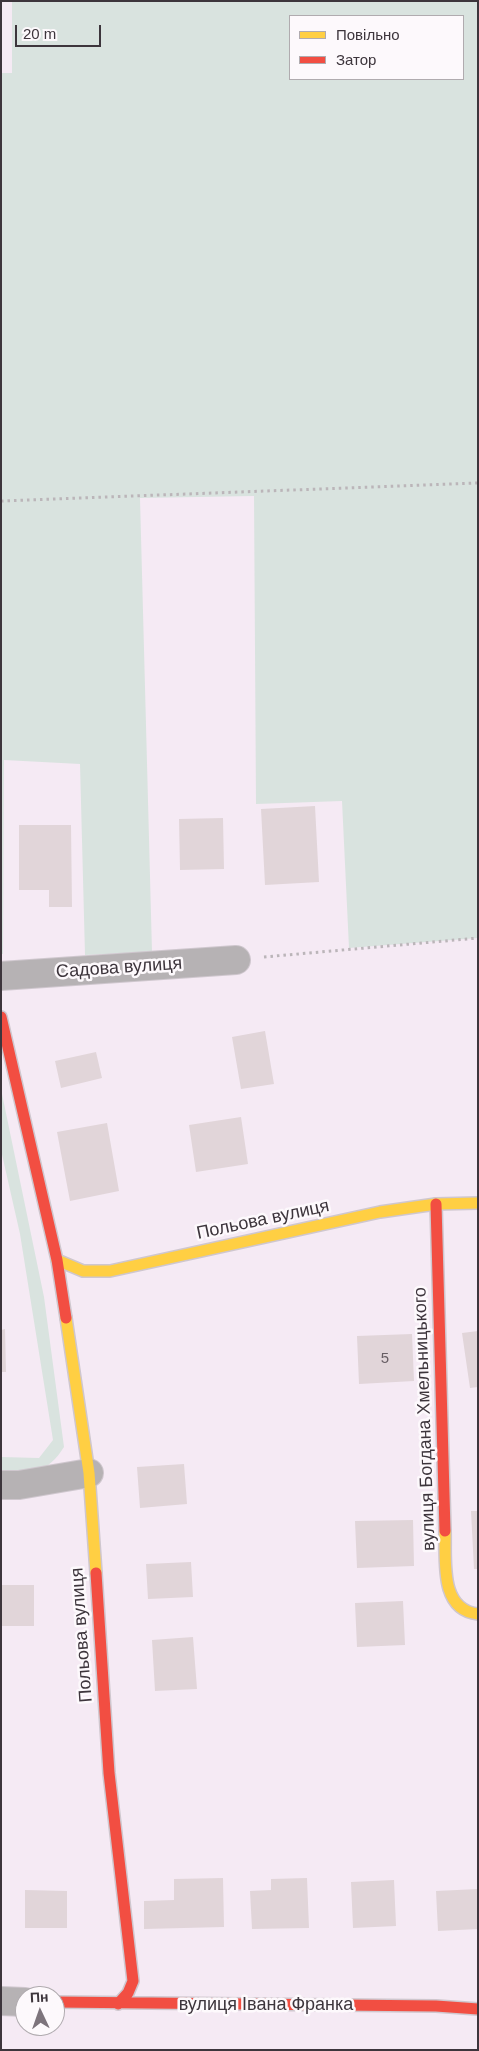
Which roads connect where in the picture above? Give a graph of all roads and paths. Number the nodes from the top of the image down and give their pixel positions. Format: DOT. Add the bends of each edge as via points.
graph roads {
  1 [pos="478,483"];
  2 [pos="1,501"];
  3 [pos="478,938"];
  4 [pos="236,960"];
  5 [pos="1,976"];
  6 [pos="1,1017"];
  7 [pos="436,1204"];
  8 [pos="478,1204"];
  9 [pos="57,1260"];
  10 [pos="89,1473"];
  11 [pos="1,1485"];
  12 [pos="478,1614"];
  13 [pos="1,2001"];
  14 [pos="15,2002"];
  15 [pos="65,2002"];
  16 [pos="118,2004"];
  17 [pos="478,2009"];
  1 -- 2 [label="path"];
  3 -- 4 [label="path" via="362,946"];
  4 -- 5 [label="street, Садова вулиця"];
  6 -- 9 [label="street, Польова вулиця"];
  7 -- 8 [label="street, Польова вулиця"];
  7 -- 9 [label="street, Польова вулиця" via="380,1212 110,1271 83,1271"];
  7 -- 12 [label="street, вулиця Богдана Хмельницького" via="447,1584 459,1608"];
  9 -- 10 [label="street, Польова вулиця"];
  10 -- 11 [label="street"];
  10 -- 16 [label="street, Польова вулиця" via="109,1773 133,1981"];
  13 -- 14 [label="street"];
  15 -- 16 [label="street, вулиця Івана Франка"];
  16 -- 17 [label="street, вулиця Івана Франка"];
}
